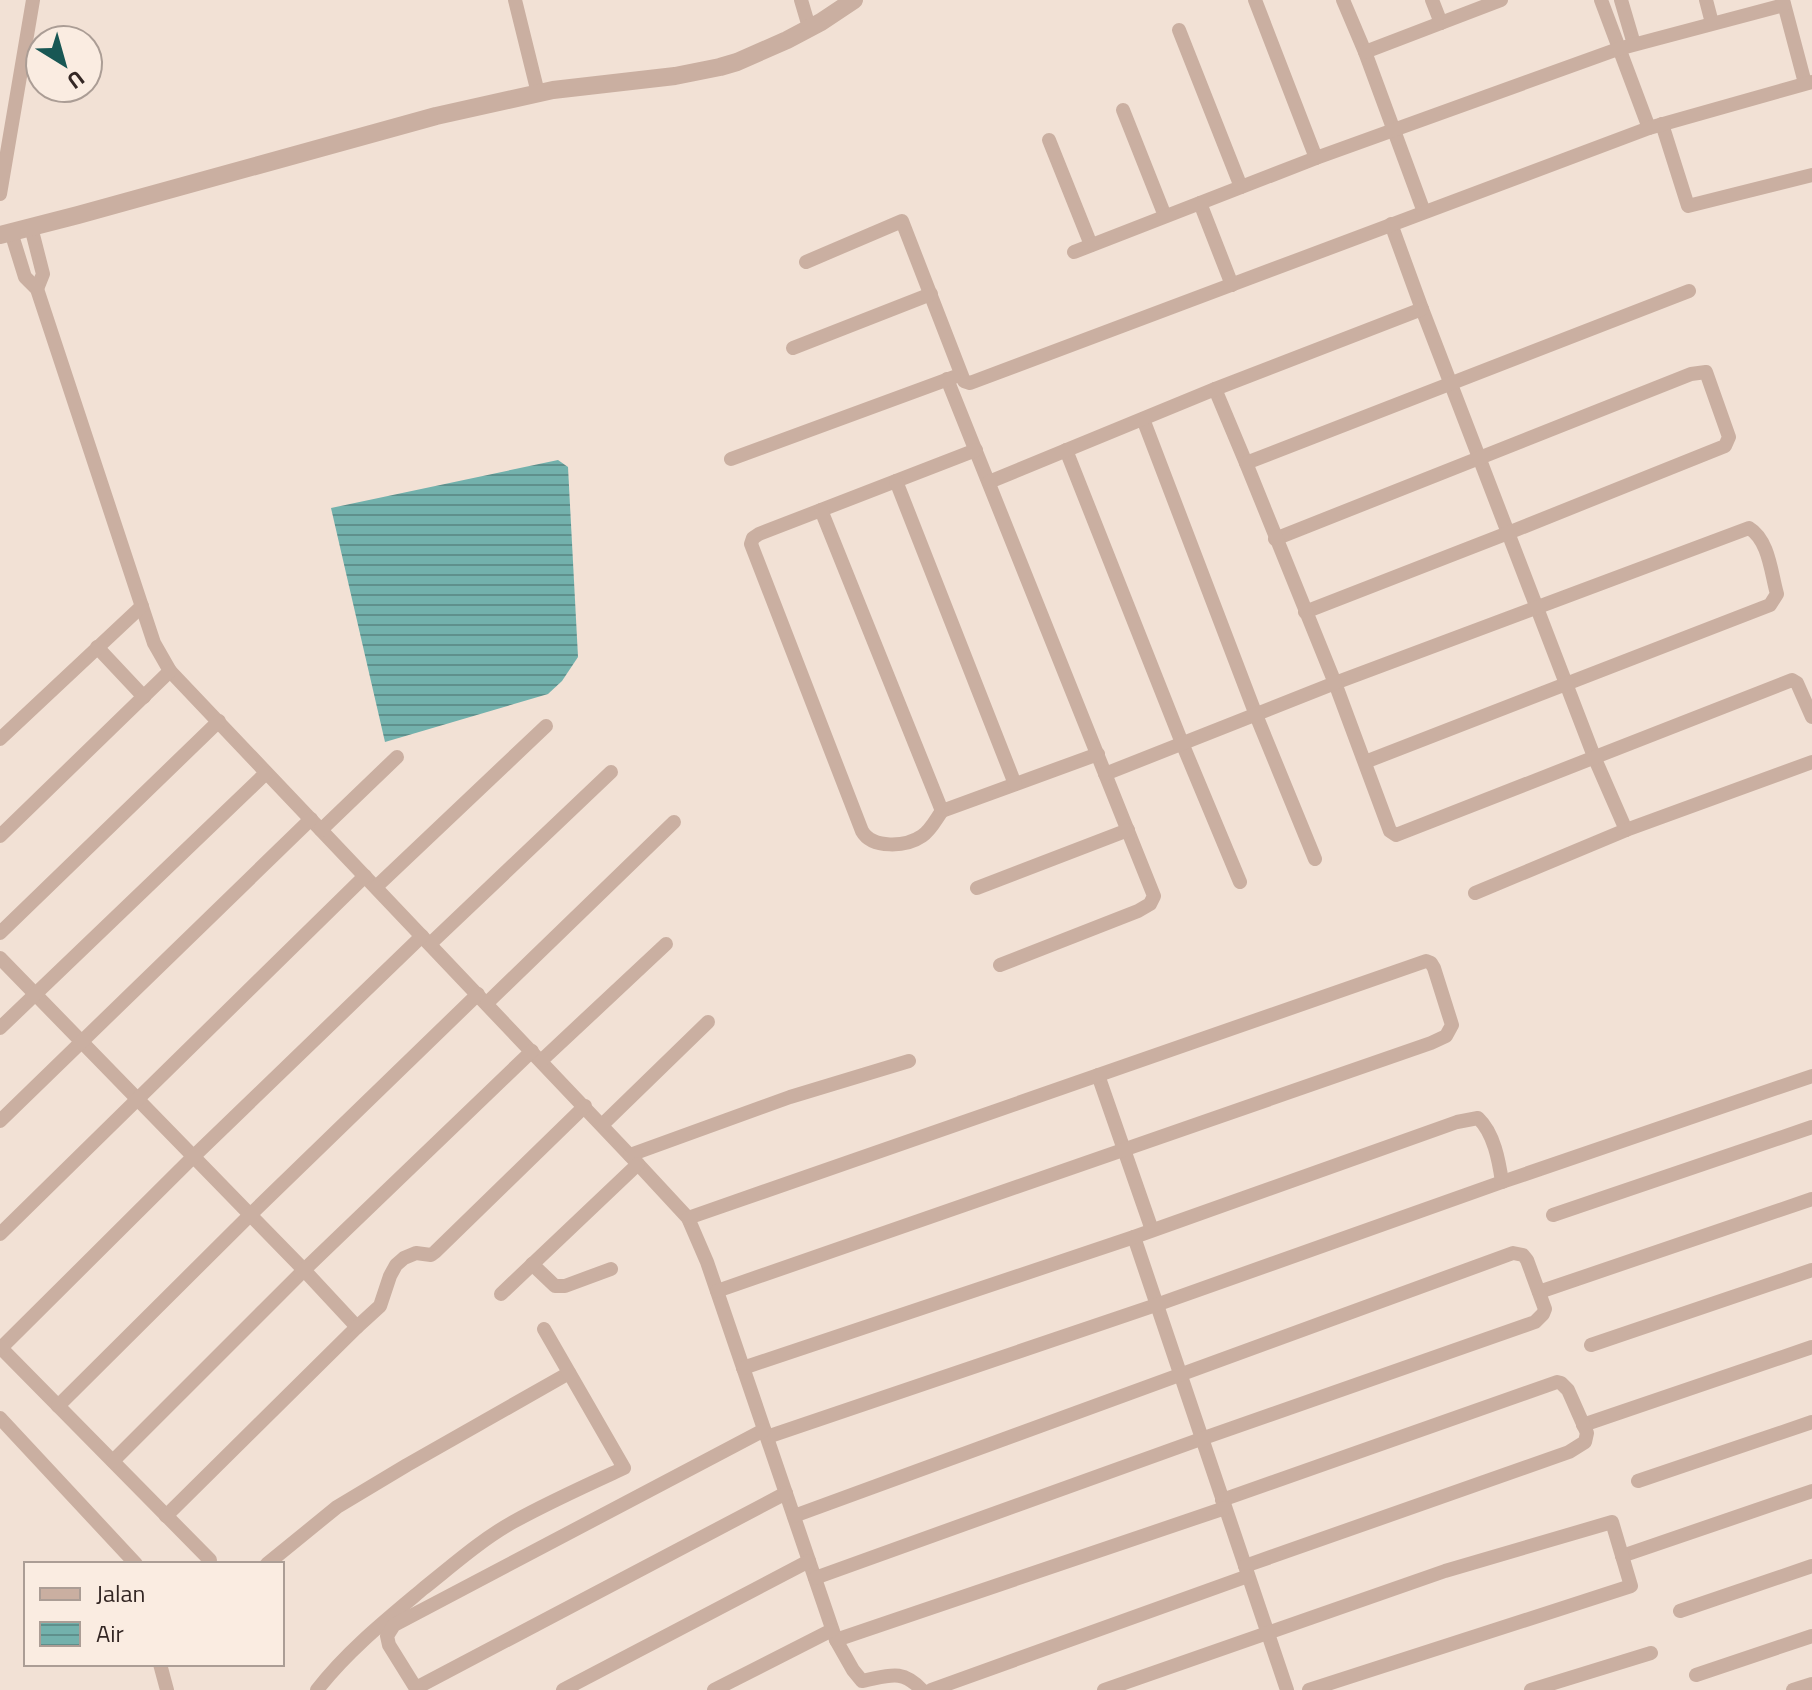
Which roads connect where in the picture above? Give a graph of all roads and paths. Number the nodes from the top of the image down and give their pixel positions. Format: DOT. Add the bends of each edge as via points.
graph roads {
  1 [pos="33,0"];
  2 [pos="515,0"];
  3 [pos="801,0"];
  4 [pos="854,0"];
  5 [pos="1255,0"];
  6 [pos="1343,0"];
  7 [pos="1432,0"];
  8 [pos="1501,0"];
  9 [pos="1601,0"];
  10 [pos="1621,0"];
  11 [pos="1706,0"];
  12 [pos="1784,2"];
  13 [pos="1441,23"];
  14 [pos="1712,23"];
  15 [pos="809,27"];
  16 [pos="1179,30"];
  17 [pos="1634,44"];
  18 [pos="1618,49"];
  19 [pos="1365,52"];
  20 [pos="1809,82"];
  21 [pos="538,93"];
  22 [pos="1123,110"];
  23 [pos="1655,126"];
  24 [pos="1394,130"];
  25 [pos="1049,140"];
  26 [pos="1316,158"];
  27 [pos="1812,175"];
  28 [pos="1241,187"];
  29 [pos="0,194"];
  30 [pos="1200,203"];
  31 [pos="1424,212"];
  32 [pos="1165,216"];
  33 [pos="1391,224"];
  34 [pos="31,227"];
  35 [pos="6,233"];
  36 [pos="1091,245"];
  37 [pos="1074,252"];
  38 [pos="806,262"];
  39 [pos="1232,285"];
  40 [pos="37,289"];
  41 [pos="1689,291"];
  42 [pos="931,294"];
  43 [pos="1422,309"];
  44 [pos="793,348"];
  45 [pos="955,376"];
  46 [pos="1450,384"];
  47 [pos="1215,389"];
  48 [pos="1143,419"];
  49 [pos="976,450"];
  50 [pos="1066,450"];
  51 [pos="1478,457"];
  52 [pos="731,459"];
  53 [pos="1246,463"];
  54 [pos="896,481"];
  55 [pos="989,482"];
  56 [pos="821,510"];
  57 [pos="1508,533"];
  58 [pos="1275,539"];
  59 [pos="142,606"];
  60 [pos="1537,608"];
  61 [pos="1305,612"];
  62 [pos="97,647"];
  63 [pos="170,671"];
  64 [pos="1335,683"];
  65 [pos="1566,684"];
  66 [pos="144,697"];
  67 [pos="1256,715"];
  68 [pos="1812,717"];
  69 [pos="219,721"];
  70 [pos="546,726"];
  71 [pos="0,739"];
  72 [pos="1182,743"];
  73 [pos="1098,754"];
  74 [pos="397,757"];
  75 [pos="1595,759"];
  76 [pos="1365,762"];
  77 [pos="1812,762"];
  78 [pos="611,772"];
  79 [pos="266,773"];
  80 [pos="1105,774"];
  81 [pos="1015,784"];
  82 [pos="942,811"];
  83 [pos="674,822"];
  84 [pos="316,824"];
  85 [pos="1128,830"];
  86 [pos="1626,830"];
  87 [pos="0,836"];
  88 [pos="1315,859"];
  89 [pos="370,881"];
  90 [pos="1240,882"];
  91 [pos="977,888"];
  92 [pos="1475,893"];
  93 [pos="0,933"];
  94 [pos="426,940"];
  95 [pos="666,944"];
  96 [pos="0,958"];
  97 [pos="1000,965"];
  98 [pos="35,995"];
  99 [pos="482,999"];
  100 [pos="708,1022"];
  101 [pos="0,1028"];
  102 [pos="81,1043"];
  103 [pos="537,1056"];
  104 [pos="909,1061"];
  105 [pos="1098,1075"];
  106 [pos="1812,1076"];
  107 [pos="137,1100"];
  108 [pos="585,1106"];
  109 [pos="0,1121"];
  110 [pos="602,1125"];
  111 [pos="1812,1127"];
  112 [pos="1125,1150"];
  113 [pos="193,1157"];
  114 [pos="634,1159"];
  115 [pos="1502,1182"];
  116 [pos="1812,1199"];
  117 [pos="250,1215"];
  118 [pos="1553,1215"];
  119 [pos="688,1218"];
  120 [pos="1152,1230"];
  121 [pos="0,1234"];
  122 [pos="1134,1237"];
  123 [pos="532,1264"];
  124 [pos="611,1269"];
  125 [pos="304,1270"];
  126 [pos="1812,1270"];
  127 [pos="717,1291"];
  128 [pos="1539,1292"];
  129 [pos="501,1294"];
  130 [pos="1156,1305"];
  131 [pos="357,1327"];
  132 [pos="544,1329"];
  133 [pos="1591,1345"];
  134 [pos="1,1347"];
  135 [pos="1812,1347"];
  136 [pos="743,1368"];
  137 [pos="569,1373"];
  138 [pos="1180,1376"];
  139 [pos="58,1406"];
  140 [pos="0,1418"];
  141 [pos="1812,1422"];
  142 [pos="1583,1425"];
  143 [pos="766,1434"];
  144 [pos="1201,1439"];
  145 [pos="113,1461"];
  146 [pos="1638,1481"];
  147 [pos="1812,1491"];
  148 [pos="786,1493"];
  149 [pos="1224,1504"];
  150 [pos="166,1516"];
  151 [pos="794,1516"];
  152 [pos="1622,1556"];
  153 [pos="210,1560"];
  154 [pos="809,1561"];
  155 [pos="134,1562"];
  156 [pos="269,1562"];
  157 [pos="1812,1566"];
  158 [pos="1246,1571"];
  159 [pos="815,1578"];
  160 [pos="1680,1611"];
  161 [pos="1267,1633"];
  162 [pos="834,1635"];
  163 [pos="1812,1636"];
  164 [pos="1651,1653"];
  165 [pos="161,1666"];
  166 [pos="1696,1675"];
  167 [pos="1812,1684"];
  168 [pos="856,1686"];
  169 [pos="416,1689"];
  170 [pos="167,1690"];
  171 [pos="317,1690"];
  172 [pos="563,1690"];
  173 [pos="714,1690"];
  174 [pos="922,1690"];
  175 [pos="931,1690"];
  176 [pos="1104,1690"];
  177 [pos="1287,1690"];
  178 [pos="1309,1690"];
  179 [pos="1531,1690"];
  180 [pos="1793,1690"];
  1 -- 29 [label="street"];
  2 -- 21 [label="street"];
  3 -- 15 [label="street"];
  4 -- 15 [label="street"];
  5 -- 26 [label="street"];
  6 -- 19 [label="street"];
  7 -- 13 [label="street"];
  8 -- 13 [label="street"];
  9 -- 18 [label="street"];
  10 -- 17 [label="street"];
  11 -- 14 [label="street"];
  12 -- 14 [label="street"];
  12 -- 20 [label="street"];
  13 -- 19 [label="street"];
  14 -- 17 [label="street"];
  15 -- 21 [label="street" via="720,67"];
  16 -- 28 [label="street"];
  17 -- 18 [label="street"];
  18 -- 23 [label="street"];
  18 -- 24 [label="street"];
  19 -- 24 [label="street"];
  20 -- 23 [label="street"];
  21 -- 34 [label="street"];
  22 -- 32 [label="street"];
  23 -- 27 [label="street" via="1688,206"];
  23 -- 31 [label="street"];
  24 -- 26 [label="street"];
  24 -- 31 [label="street"];
  25 -- 36 [label="street"];
  26 -- 28 [label="street"];
  28 -- 30 [label="street"];
  30 -- 32 [label="street"];
  30 -- 39 [label="street"];
  31 -- 33 [label="street"];
  32 -- 36 [label="street"];
  33 -- 39 [label="street"];
  33 -- 43 [label="street"];
  34 -- 35 [label="street"];
  34 -- 40 [label="street" via="43,274"];
  35 -- 40 [label="street" via="25,277"];
  36 -- 37 [label="street"];
  38 -- 42 [label="street" via="902,221"];
  39 -- 45 [label="street" via="981,380 970,383"];
  40 -- 59 [label="street"];
  41 -- 46 [label="street"];
  42 -- 44 [label="street"];
  42 -- 45 [label="street"];
  43 -- 46 [label="street"];
  43 -- 47 [label="street"];
  45 -- 49 [label="street"];
  45 -- 52 [label="street"];
  46 -- 51 [label="street"];
  46 -- 53 [label="street"];
  47 -- 48 [label="street"];
  47 -- 53 [label="street"];
  48 -- 50 [label="street"];
  48 -- 67 [label="street"];
  49 -- 54 [label="street"];
  49 -- 55 [label="street"];
  50 -- 55 [label="street"];
  50 -- 72 [label="street"];
  51 -- 57 [label="street"];
  51 -- 57 [label="street" via="1706,372 1729,437 1725,446"];
  51 -- 58 [label="street"];
  53 -- 58 [label="street"];
  54 -- 56 [label="street"];
  54 -- 81 [label="street"];
  55 -- 73 [label="street"];
  56 -- 82 [label="street"];
  56 -- 82 [label="street" via="759,534 751,544 862,831 875,842 908,842 930,829"];
  57 -- 60 [label="street"];
  57 -- 61 [label="street"];
  58 -- 61 [label="street"];
  59 -- 62 [label="street"];
  59 -- 63 [label="street"];
  60 -- 64 [label="street"];
  60 -- 65 [label="street"];
  60 -- 65 [label="street" via="1749,528 1764,545 1777,594 1770,605"];
  61 -- 64 [label="street"];
  62 -- 66 [label="street"];
  62 -- 71 [label="street"];
  63 -- 66 [label="street"];
  63 -- 69 [label="street"];
  64 -- 67 [label="street"];
  64 -- 76 [label="street"];
  65 -- 75 [label="street"];
  65 -- 76 [label="street"];
  66 -- 87 [label="street"];
  67 -- 72 [label="street"];
  67 -- 88 [label="street"];
  68 -- 75 [label="street" via="1792,680"];
  69 -- 79 [label="street"];
  69 -- 93 [label="street"];
  70 -- 89 [label="street"];
  72 -- 80 [label="street"];
  72 -- 90 [label="street"];
  73 -- 80 [label="street"];
  73 -- 81 [label="street"];
  74 -- 84 [label="street"];
  75 -- 76 [label="street" via="1396,835"];
  75 -- 86 [label="street"];
  77 -- 86 [label="street"];
  78 -- 94 [label="street"];
  79 -- 84 [label="street"];
  79 -- 98 [label="street"];
  80 -- 85 [label="street"];
  81 -- 82 [label="street"];
  83 -- 99 [label="street"];
  84 -- 89 [label="street"];
  84 -- 102 [label="street"];
  85 -- 91 [label="street"];
  85 -- 97 [label="street" via="1154,896 1150,904"];
  86 -- 92 [label="street"];
  89 -- 94 [label="street"];
  89 -- 107 [label="street"];
  94 -- 99 [label="street"];
  94 -- 113 [label="street"];
  95 -- 103 [label="street"];
  96 -- 98 [label="street"];
  98 -- 101 [label="street"];
  98 -- 102 [label="street"];
  99 -- 103 [label="street"];
  99 -- 117 [label="street"];
  100 -- 110 [label="street"];
  102 -- 107 [label="street"];
  102 -- 109 [label="street"];
  103 -- 108 [label="street"];
  103 -- 125 [label="street"];
  104 -- 114 [label="street" via="790,1097"];
  105 -- 112 [label="street"];
  105 -- 112 [label="street" via="1426,961 1434,968 1452,1025 1446,1036"];
  105 -- 119 [label="street"];
  106 -- 115 [label="street"];
  107 -- 113 [label="street"];
  107 -- 121 [label="street"];
  108 -- 110 [label="street"];
  108 -- 131 [label="street" via="435,1252 416,1253 396,1265 380,1306"];
  110 -- 114 [label="street"];
  111 -- 118 [label="street"];
  112 -- 120 [label="street"];
  112 -- 127 [label="street"];
  113 -- 117 [label="street"];
  113 -- 134 [label="street"];
  114 -- 119 [label="street"];
  114 -- 123 [label="street"];
  115 -- 120 [label="street" via="1489,1134 1478,1118"];
  115 -- 130 [label="street"];
  116 -- 128 [label="street"];
  117 -- 125 [label="street"];
  117 -- 139 [label="street"];
  119 -- 127 [label="street"];
  120 -- 122 [label="street"];
  122 -- 130 [label="street"];
  122 -- 136 [label="street"];
  123 -- 124 [label="street" via="555,1286"];
  123 -- 129 [label="street"];
  125 -- 131 [label="street"];
  125 -- 145 [label="street"];
  126 -- 133 [label="street"];
  127 -- 136 [label="street"];
  128 -- 138 [label="street" via="1527,1260 1513,1253"];
  128 -- 144 [label="street" via="1545,1309 1535,1322"];
  130 -- 138 [label="street"];
  130 -- 143 [label="street"];
  131 -- 150 [label="street"];
  132 -- 137 [label="street"];
  134 -- 139 [label="street"];
  135 -- 142 [label="street"];
  136 -- 143 [label="street"];
  137 -- 156 [label="street" via="337,1507"];
  137 -- 171 [label="street" via="624,1468 552,1501 474,1547 393,1614"];
  138 -- 144 [label="street"];
  138 -- 151 [label="street"];
  139 -- 145 [label="street"];
  140 -- 155 [label="street"];
  141 -- 146 [label="street"];
  142 -- 149 [label="street" via="1568,1390 1557,1382"];
  142 -- 158 [label="street" via="1585,1442 1569,1452"];
  143 -- 148 [label="street"];
  143 -- 169 [label="street" via="394,1625 387,1636 389,1645"];
  144 -- 149 [label="street"];
  144 -- 159 [label="street"];
  145 -- 150 [label="street"];
  147 -- 152 [label="street"];
  148 -- 151 [label="street"];
  148 -- 169 [label="street"];
  149 -- 158 [label="street"];
  149 -- 162 [label="street"];
  150 -- 153 [label="street"];
  151 -- 154 [label="street"];
  152 -- 161 [label="street" via="1612,1522 1445,1571"];
  152 -- 178 [label="street" via="1631,1586"];
  154 -- 159 [label="street"];
  154 -- 172 [label="street"];
  157 -- 160 [label="street"];
  158 -- 161 [label="street"];
  158 -- 175 [label="street"];
  159 -- 162 [label="street"];
  161 -- 176 [label="street"];
  161 -- 177 [label="street"];
  162 -- 168 [label="street"];
  162 -- 173 [label="street"];
  163 -- 166 [label="street"];
  164 -- 179 [label="street"];
  165 -- 170 [label="street"];
  167 -- 180 [label="street"];
  168 -- 174 [label="street" via="898,1674"];
}
